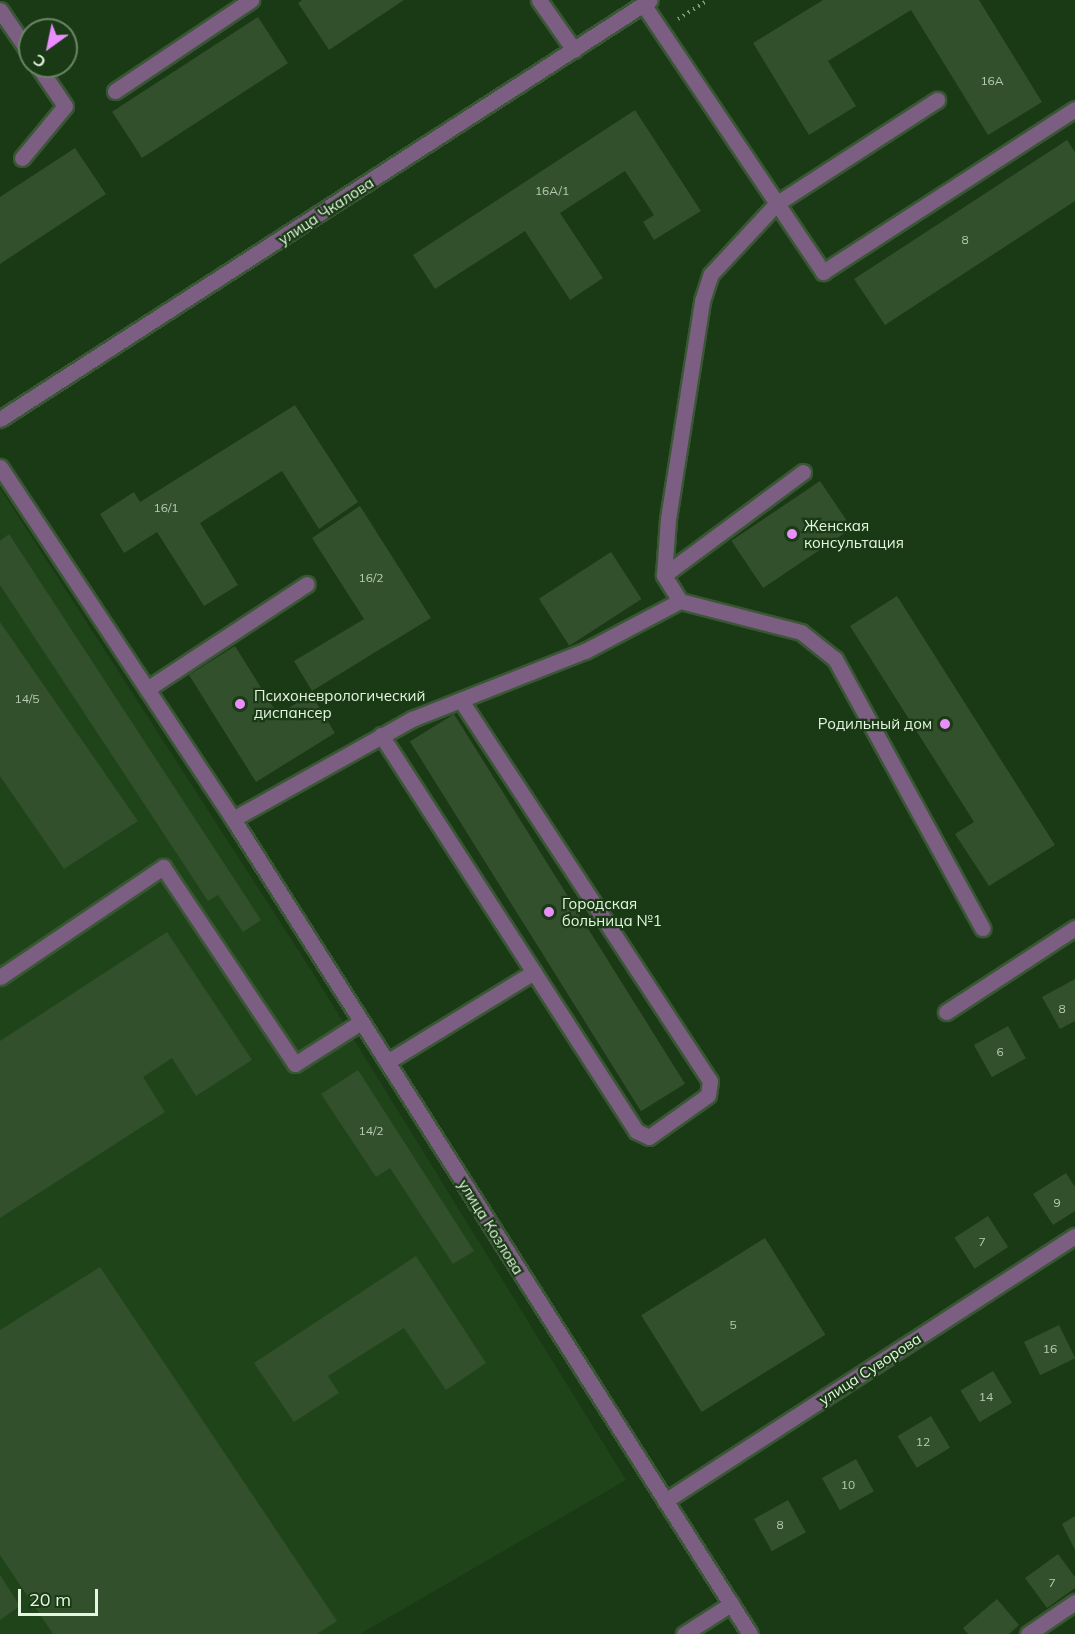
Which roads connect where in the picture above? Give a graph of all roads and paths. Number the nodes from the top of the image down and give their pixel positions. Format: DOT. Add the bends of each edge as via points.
graph roads {
  1 [pos="252,0"];
  2 [pos="539,0"];
  3 [pos="708,0"];
  4 [pos="647,2"];
  5 [pos="0,10"];
  6 [pos="672,23"];
  7 [pos="18,36"];
  8 [pos="574,50"];
  9 [pos="46,78"];
  10 [pos="115,91"];
  11 [pos="937,100"];
  12 [pos="1075,109"];
  13 [pos="22,158"];
  14 [pos="776,204"];
  15 [pos="0,419"];
  16 [pos="0,467"];
  17 [pos="803,472"];
  18 [pos="664,575"];
  19 [pos="307,584"];
  20 [pos="680,602"];
  21 [pos="147,689"];
  22 [pos="461,700"];
  23 [pos="381,735"];
  24 [pos="233,819"];
  25 [pos="982,928"];
  26 [pos="1075,928"];
  27 [pos="534,972"];
  28 [pos="0,977"];
  29 [pos="945,1012"];
  30 [pos="361,1022"];
  31 [pos="387,1062"];
  32 [pos="1075,1236"];
  33 [pos="665,1501"];
  34 [pos="1075,1602"];
  35 [pos="731,1604"];
  36 [pos="684,1634"];
  37 [pos="750,1634"];
  38 [pos="1028,1634"];
  1 -- 10 [label="street"];
  2 -- 8 [label="street"];
  3 -- 6 [label="path"];
  4 -- 8 [label="street, улица Чкалова"];
  4 -- 14 [label="street"];
  5 -- 7 [label="street"];
  8 -- 15 [label="street, улица Чкалова"];
  9 -- 13 [label="street" via="65,106"];
  11 -- 14 [label="street"];
  12 -- 14 [label="street" via="822,272"];
  14 -- 18 [label="street" via="711,274 702,301 668,519"];
  16 -- 21 [label="street, улица Козлова"];
  17 -- 18 [label="street"];
  18 -- 20 [label="street"];
  19 -- 21 [label="street"];
  20 -- 22 [label="street" via="585,651"];
  20 -- 25 [label="street" via="801,632 835,659"];
  21 -- 24 [label="street, улица Козлова"];
  22 -- 23 [label="street"];
  22 -- 27 [label="street" via="710,1081 708,1095 649,1137 643,1136"];
  23 -- 24 [label="street"];
  23 -- 27 [label="street"];
  24 -- 30 [label="street, улица Козлова"];
  26 -- 29 [label="street"];
  27 -- 31 [label="street"];
  28 -- 30 [label="street" via="163,867 295,1064"];
  30 -- 31 [label="street, улица Козлова"];
  31 -- 33 [label="street, улица Козлова"];
  32 -- 33 [label="street, улица Суворова"];
  33 -- 35 [label="street, улица Козлова"];
  34 -- 38 [label="street"];
  35 -- 36 [label="street"];
  35 -- 37 [label="street, улица Козлова"];
}
